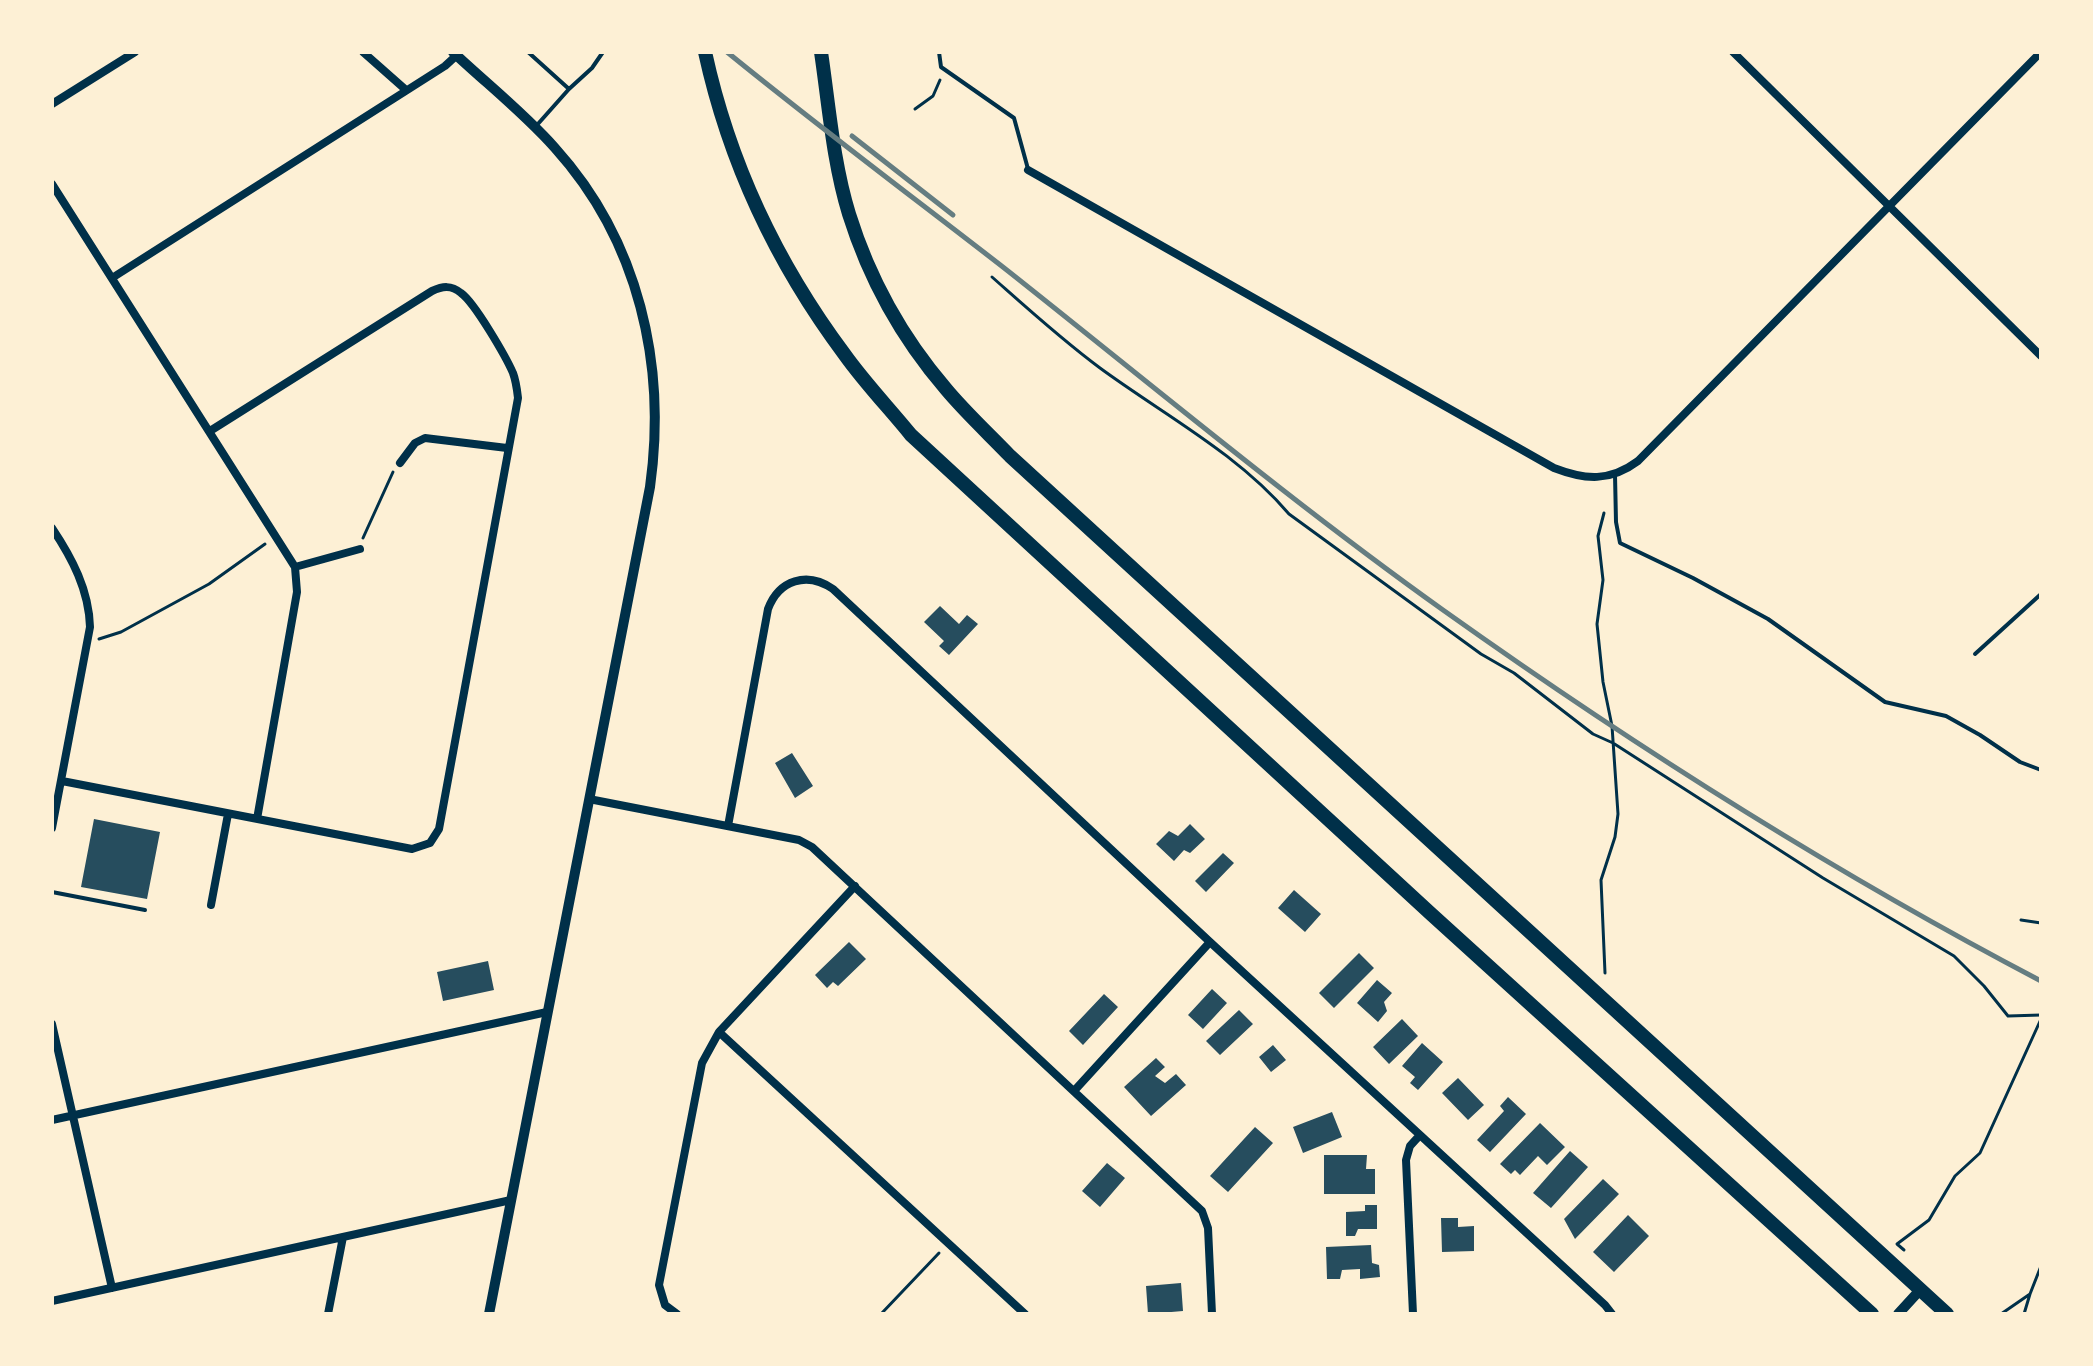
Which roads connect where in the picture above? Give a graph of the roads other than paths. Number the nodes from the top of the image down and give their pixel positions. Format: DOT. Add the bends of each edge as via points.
graph roads {
  1 [pos="135,52"];
  2 [pos="363,52"];
  3 [pos="528,52"];
  4 [pos="603,52"];
  5 [pos="705,52"];
  6 [pos="821,52"];
  7 [pos="939,52"];
  8 [pos="1733,52"];
  9 [pos="2041,52"];
  10 [pos="455,54"];
  11 [pos="569,89"];
  12 [pos="406,90"];
  13 [pos="52,104"];
  14 [pos="536,127"];
  15 [pos="1028,170"];
  16 [pos="52,184"];
  17 [pos="1890,208"];
  18 [pos="112,278"];
  19 [pos="2041,356"];
  20 [pos="210,431"];
  21 [pos="507,448"];
  22 [pos="400,463"];
  23 [pos="1615,475"];
  24 [pos="52,528"];
  25 [pos="360,549"];
  26 [pos="295,567"];
  27 [pos="2041,594"];
  28 [pos="1975,654"];
  29 [pos="2041,770"];
  30 [pos="62,781"];
  31 [pos="589,799"];
  32 [pos="228,814"];
  33 [pos="257,819"];
  34 [pos="728,826"];
  35 [pos="52,828"];
  36 [pos="855,886"];
  37 [pos="52,892"];
  38 [pos="211,905"];
  39 [pos="145,910"];
  40 [pos="1210,942"];
  41 [pos="547,1012"];
  42 [pos="52,1024"];
  43 [pos="719,1032"];
  44 [pos="1074,1091"];
  45 [pos="73,1115"];
  46 [pos="52,1120"];
  47 [pos="1420,1135"];
  48 [pos="511,1200"];
  49 [pos="343,1237"];
  50 [pos="112,1288"];
  51 [pos="1920,1290"];
  52 [pos="52,1301"];
  53 [pos="1943,1313"];
  54 [pos="328,1314"];
  55 [pos="489,1314"];
  56 [pos="677,1314"];
  57 [pos="1025,1314"];
  58 [pos="1212,1314"];
  59 [pos="1413,1314"];
  60 [pos="1612,1314"];
  61 [pos="1872,1314"];
  62 [pos="1898,1314"];
  1 -- 13 [label="street"];
  2 -- 12 [label="street"];
  3 -- 11 [label="lane"];
  4 -- 11 [label="lane"];
  5 -- 61 [label="main road" via="744,180 794,278 845,356 911,435"];
  6 -- 51 [label="main road" via="849,215 898,322 946,389 1010,456"];
  7 -- 15 [label="lane" via="941,67 1014,118"];
  8 -- 17 [label="street"];
  9 -- 17 [label="street"];
  10 -- 12 [label="street"];
  10 -- 14 [label="street"];
  11 -- 14 [label="lane"];
  12 -- 18 [label="street"];
  14 -- 31 [label="street" via="590,192 624,255 642,308 655,389 650,487"];
  15 -- 23 [label="street" via="1554,468 1597,478"];
  16 -- 18 [label="street"];
  17 -- 19 [label="street"];
  17 -- 23 [label="street" via="1638,461"];
  18 -- 20 [label="street"];
  20 -- 21 [label="street" via="443,286 468,300 515,377 518,398"];
  20 -- 26 [label="street"];
  21 -- 22 [label="street" via="425,438"];
  21 -- 33 [label="street" via="435,837 412,849"];
  23 -- 29 [label="lane" via="1620,543 1768,619 1885,702 1946,716"];
  24 -- 30 [label="street" via="71,561 89,614"];
  25 -- 26 [label="street"];
  26 -- 33 [label="street" via="297,592"];
  27 -- 28 [label="lane"];
  30 -- 32 [label="street"];
  30 -- 35 [label="street"];
  31 -- 34 [label="street"];
  31 -- 41 [label="street"];
  32 -- 33 [label="street"];
  32 -- 38 [label="street"];
  34 -- 36 [label="street" via="806,843"];
  34 -- 40 [label="street" via="770,601 793,581 821,582"];
  36 -- 43 [label="street"];
  36 -- 44 [label="street"];
  37 -- 39 [label="lane"];
  40 -- 44 [label="street"];
  40 -- 47 [label="street"];
  41 -- 45 [label="street"];
  41 -- 48 [label="street"];
  42 -- 45 [label="street"];
  43 -- 56 [label="street" via="702,1063 660,1277 662,1299"];
  43 -- 57 [label="street"];
  44 -- 58 [label="street" via="1202,1211 1208,1228"];
  45 -- 46 [label="street"];
  45 -- 50 [label="street"];
  47 -- 59 [label="street" via="1406,1160"];
  47 -- 60 [label="street"];
  48 -- 49 [label="street"];
  48 -- 55 [label="street"];
  49 -- 50 [label="street"];
  49 -- 54 [label="street"];
  50 -- 52 [label="street"];
  51 -- 53 [label="main road"];
  51 -- 62 [label="street"];
}
